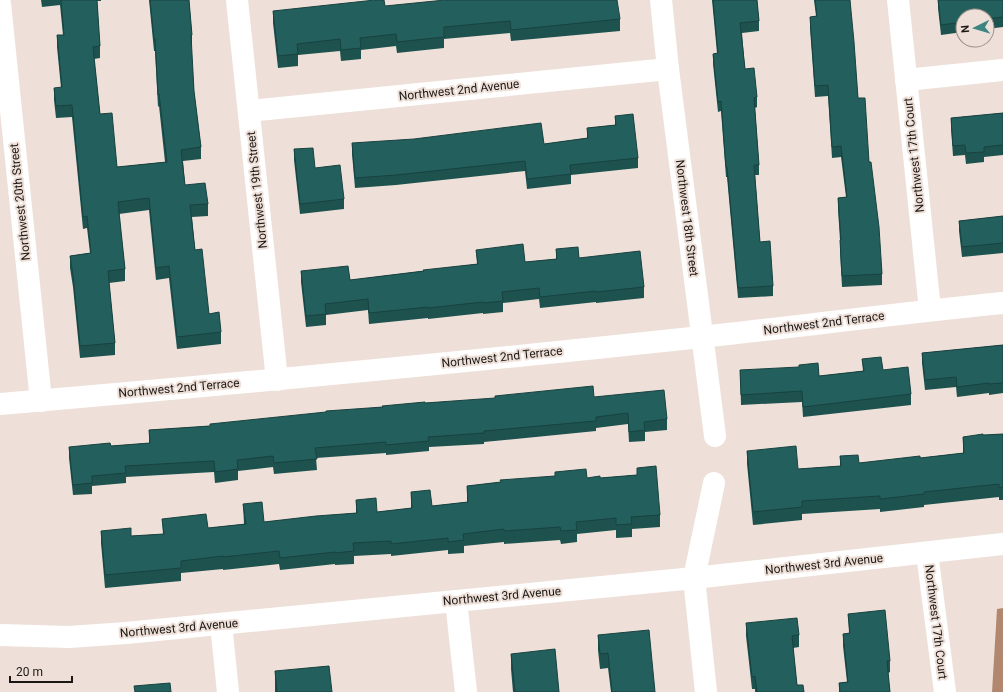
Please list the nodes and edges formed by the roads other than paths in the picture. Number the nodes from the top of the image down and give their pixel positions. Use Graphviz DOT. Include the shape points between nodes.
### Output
graph roads {
  1 [pos="237,0"];
  2 [pos="661,0"];
  3 [pos="898,0"];
  4 [pos="0,4"];
  5 [pos="668,69"];
  6 [pos="1003,70"];
  7 [pos="906,80"];
  8 [pos="249,111"];
  9 [pos="1003,303"];
  10 [pos="930,310"];
  11 [pos="702,337"];
  12 [pos="277,380"];
  13 [pos="41,401"];
  14 [pos="0,404"];
  15 [pos="715,436"];
  16 [pos="714,483"];
  17 [pos="1003,544"];
  18 [pos="927,553"];
  19 [pos="694,578"];
  20 [pos="456,601"];
  21 [pos="221,624"];
  22 [pos="0,636"];
  23 [pos="228,692"];
  24 [pos="466,692"];
  25 [pos="706,692"];
  26 [pos="945,692"];
  1 -- 8 [label="street, Northwest 19th Street"];
  2 -- 5 [label="street, Northwest 18th Street"];
  3 -- 7 [label="street, Northwest 17th Court"];
  4 -- 13 [label="street, Northwest 20th Street"];
  5 -- 8 [label="street, Northwest 2nd Avenue"];
  5 -- 11 [label="street, Northwest 18th Street"];
  6 -- 7 [label="street"];
  7 -- 10 [label="street, Northwest 17th Court"];
  8 -- 12 [label="street, Northwest 19th Street"];
  9 -- 10 [label="street, Northwest 2nd Terrace"];
  10 -- 11 [label="street, Northwest 2nd Terrace"];
  11 -- 12 [label="street, Northwest 2nd Terrace"];
  11 -- 15 [label="street, Northwest 18th Street"];
  12 -- 13 [label="street, Northwest 2nd Terrace"];
  13 -- 14 [label="street, Northwest 2nd Terrace"];
  16 -- 19 [label="street"];
  17 -- 18 [label="street, Northwest 3rd Avenue"];
  18 -- 19 [label="street, Northwest 3rd Avenue"];
  18 -- 26 [label="street, Northwest 17th Court"];
  19 -- 20 [label="street, Northwest 3rd Avenue"];
  19 -- 25 [label="street"];
  20 -- 21 [label="street, Northwest 3rd Avenue"];
  20 -- 24 [label="street"];
  21 -- 22 [label="street, Northwest 3rd Avenue" via="69,637"];
  21 -- 23 [label="street"];
}
